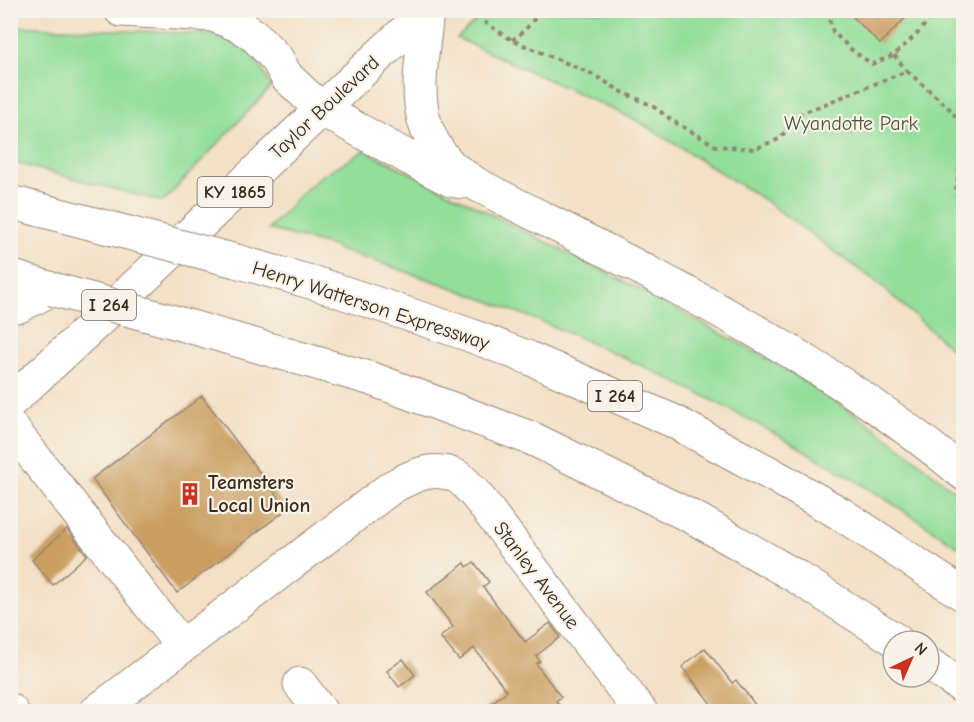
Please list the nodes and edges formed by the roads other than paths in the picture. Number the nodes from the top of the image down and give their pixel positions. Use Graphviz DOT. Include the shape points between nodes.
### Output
graph roads {
  1 [pos="121,10"];
  2 [pos="427,11"];
  3 [pos="321,109"];
  4 [pos="476,184"];
  5 [pos="10,202"];
  6 [pos="10,276"];
  7 [pos="52,289"];
  8 [pos="10,304"];
  9 [pos="10,402"];
  10 [pos="10,426"];
  11 [pos="963,474"];
  12 [pos="963,595"];
  13 [pos="881,631"];
  14 [pos="181,645"];
  15 [pos="941,672"];
  16 [pos="300,684"];
  17 [pos="963,688"];
  18 [pos="96,711"];
  19 [pos="321,711"];
  20 [pos="641,711"];
  1 -- 3 [label="main road" via="213,15 240,26 277,59 287,77"];
  2 -- 3 [label="main road, Taylor Boulevard / KY 1865"];
  2 -- 4 [label="main road" via="421,113 429,137 450,165"];
  3 -- 4 [label="main road" via="451,180"];
  3 -- 9 [label="main road, Taylor Boulevard / KY 1865"];
  4 -- 11 [label="main road" via="791,351 856,392"];
  5 -- 12 [label="main road, Henry Watterson Expressway / I 264, bridge" via="321,285 467,333 674,422 841,514"];
  6 -- 7 [label="main road, I 264"];
  7 -- 8 [label="main road" via="19,306"];
  7 -- 13 [label="main road, I 264, bridge" via="372,379 533,439 696,519"];
  10 -- 14 [label="main road"];
  14 -- 18 [label="main road"];
  14 -- 20 [label="main road, Stanley Avenue" via="392,487 430,471 456,476 477,496"];
  15 -- 17 [label="main road"];
  16 -- 19 [label="main road"];
}
